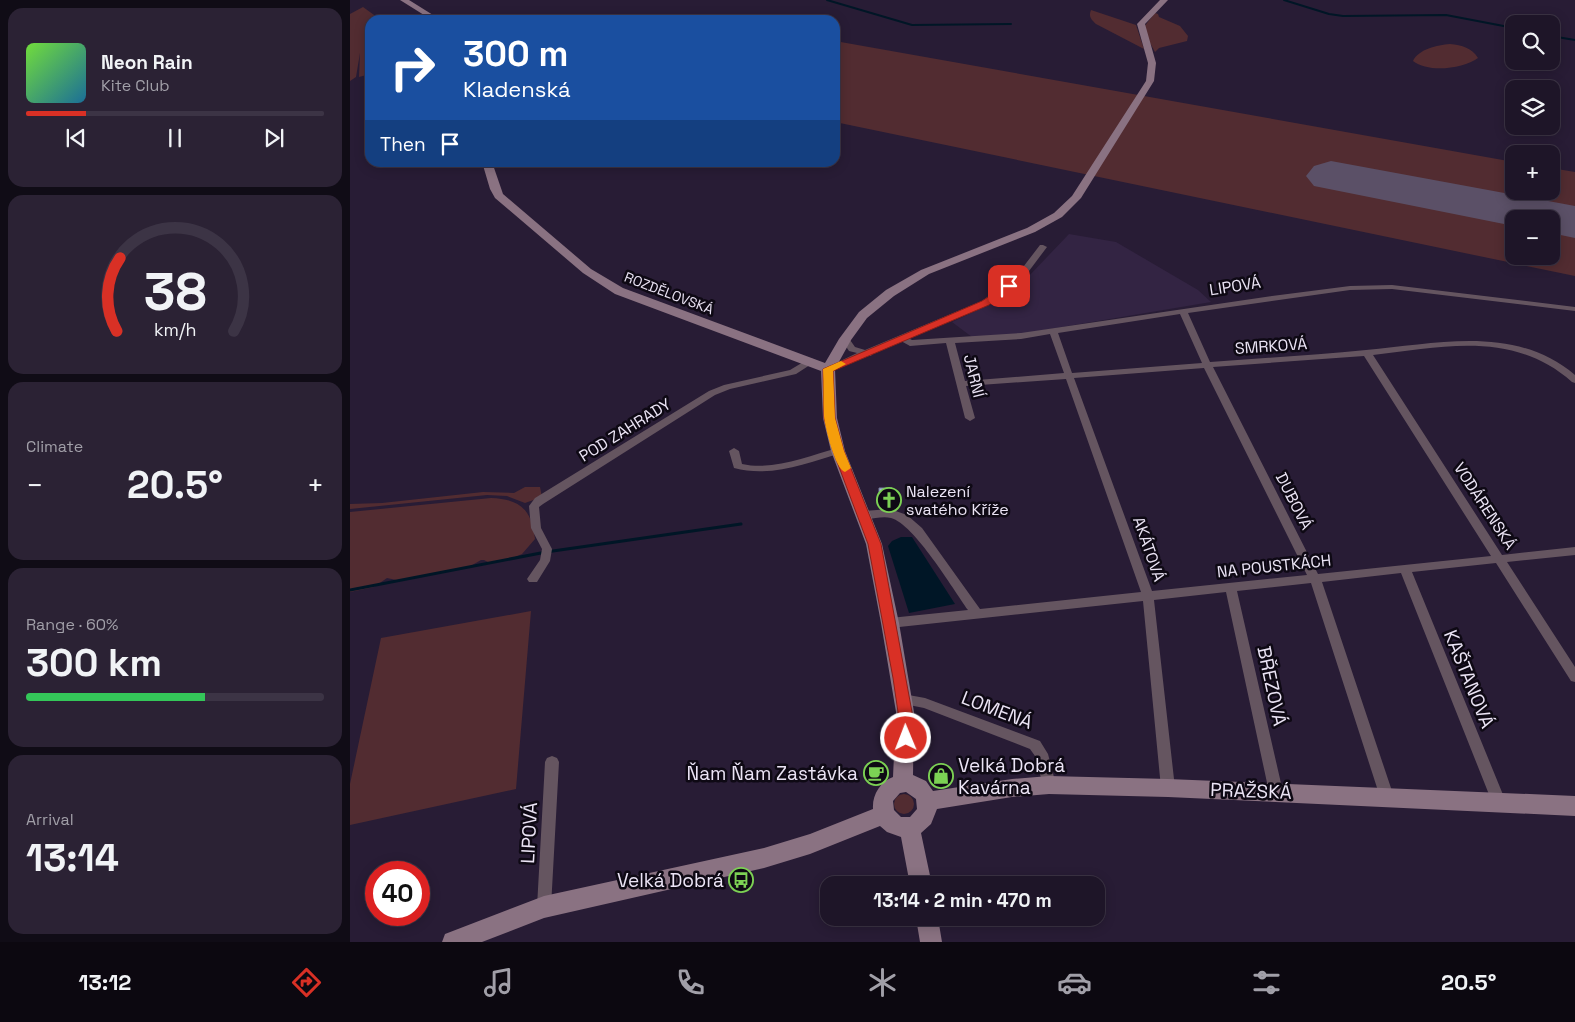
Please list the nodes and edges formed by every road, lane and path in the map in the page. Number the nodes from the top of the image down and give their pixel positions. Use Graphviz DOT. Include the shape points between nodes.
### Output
graph roads {
  1 [pos="404,0"];
  2 [pos="1164,0"];
  3 [pos="429,15"];
  4 [pos="488,167"];
  5 [pos="1043,247"];
  6 [pos="1575,308"];
  7 [pos="1183,311"];
  8 [pos="1053,331"];
  9 [pos="844,339"];
  10 [pos="903,339"];
  11 [pos="950,340"];
  12 [pos="1367,353"];
  13 [pos="868,354"];
  14 [pos="810,361"];
  15 [pos="1207,365"];
  16 [pos="828,369"];
  17 [pos="1071,377"];
  18 [pos="1575,380"];
  19 [pos="960,384"];
  20 [pos="970,418"];
  21 [pos="734,451"];
  22 [pos="838,451"];
  23 [pos="864,515"];
  24 [pos="1575,551"];
  25 [pos="1500,559"];
  26 [pos="1405,569"];
  27 [pos="533,579"];
  28 [pos="1315,579"];
  29 [pos="1232,587"];
  30 [pos="1148,597"];
  31 [pos="977,614"];
  32 [pos="890,623"];
  33 [pos="1575,677"];
  34 [pos="903,699"];
  35 [pos="552,762"];
  36 [pos="903,784"];
  37 [pos="1049,785"];
  38 [pos="1168,788"];
  39 [pos="1276,792"];
  40 [pos="1387,797"];
  41 [pos="928,800"];
  42 [pos="1499,802"];
  43 [pos="1575,806"];
  44 [pos="883,814"];
  45 [pos="909,826"];
  46 [pos="919,876"];
  47 [pos="544,907"];
  48 [pos="928,926"];
  49 [pos="453,942"];
  50 [pos="931,942"];
  1 -- 3 [label="street"];
  2 -- 9 [label="street" via="1141,24 1154,67 1150,81 1076,198 1058,215 1031,230 925,272 890,293 863,316"];
  4 -- 14 [label="street, ROZDĚLOVSKÁ" via="499,196 587,271 619,291"];
  5 -- 10 [label="street" via="1020,277 985,303"];
  6 -- 7 [label="street, LIPOVÁ" via="1371,287"];
  7 -- 8 [label="street, LIPOVÁ"];
  7 -- 15 [label="street, DUBOVÁ"];
  8 -- 11 [label="street, LIPOVÁ"];
  8 -- 17 [label="street, AKÁTOVÁ"];
  9 -- 13 [label="street" via="852,349"];
  9 -- 16 [label="street"];
  10 -- 11 [label="street, LIPOVÁ" via="910,343"];
  10 -- 13 [label="street"];
  11 -- 19 [label="street, JARNÍ"];
  12 -- 15 [label="street, SMRKOVÁ"];
  12 -- 18 [label="street, SMRKOVÁ" via="1481,343 1532,354 1560,367"];
  12 -- 25 [label="street, VODÁRENSKÁ"];
  13 -- 16 [label="street"];
  14 -- 16 [label="street, ROZDĚLOVSKÁ"];
  14 -- 27 [label="street, POD ZAHRADY" via="793,372 712,393 539,501 534,506 534,517 547,548 545,561"];
  15 -- 17 [label="street, SMRKOVÁ"];
  15 -- 28 [label="street, DUBOVÁ"];
  16 -- 22 [label="street" via="830,418"];
  17 -- 19 [label="street, SMRKOVÁ"];
  17 -- 30 [label="street, AKÁTOVÁ"];
  19 -- 20 [label="street, JARNÍ"];
  21 -- 22 [label="street" via="738,466 752,469 793,463"];
  22 -- 23 [label="street"];
  23 -- 31 [label="street" via="890,513 903,518 918,531"];
  23 -- 32 [label="street" via="874,544"];
  24 -- 25 [label="street, NA POUSTKÁCH"];
  25 -- 26 [label="street, NA POUSTKÁCH"];
  25 -- 33 [label="street, VODÁRENSKÁ"];
  26 -- 28 [label="street, NA POUSTKÁCH"];
  26 -- 42 [label="street, KAŠTANOVÁ"];
  28 -- 29 [label="street, NA POUSTKÁCH"];
  28 -- 40 [label="street, DUBOVÁ"];
  29 -- 30 [label="street, NA POUSTKÁCH"];
  29 -- 39 [label="street, BŘEZOVÁ"];
  30 -- 31 [label="street, NA POUSTKÁCH"];
  30 -- 38 [label="street, AKÁTOVÁ"];
  31 -- 32 [label="street, NA POUSTKÁCH"];
  32 -- 34 [label="street"];
  34 -- 36 [label="street" via="906,738"];
  34 -- 37 [label="street, LOMENÁ" via="925,703 1035,745 1041,754"];
  35 -- 47 [label="street, LIPOVÁ"];
  36 -- 41 [label="street" via="921,790"];
  36 -- 44 [label="street" via="890,789 885,795"];
  37 -- 38 [label="street, PRAŽSKÁ"];
  37 -- 41 [label="street, PRAŽSKÁ"];
  38 -- 39 [label="street, PRAŽSKÁ"];
  39 -- 40 [label="street, PRAŽSKÁ"];
  40 -- 42 [label="street, PRAŽSKÁ"];
  41 -- 45 [label="street" via="926,814"];
  42 -- 43 [label="street, PRAŽSKÁ"];
  44 -- 45 [label="street" via="894,825"];
  44 -- 47 [label="street" via="810,844 764,858"];
  45 -- 46 [label="street"];
  47 -- 49 [label="street"];
  48 -- 50 [label="street"];
}
